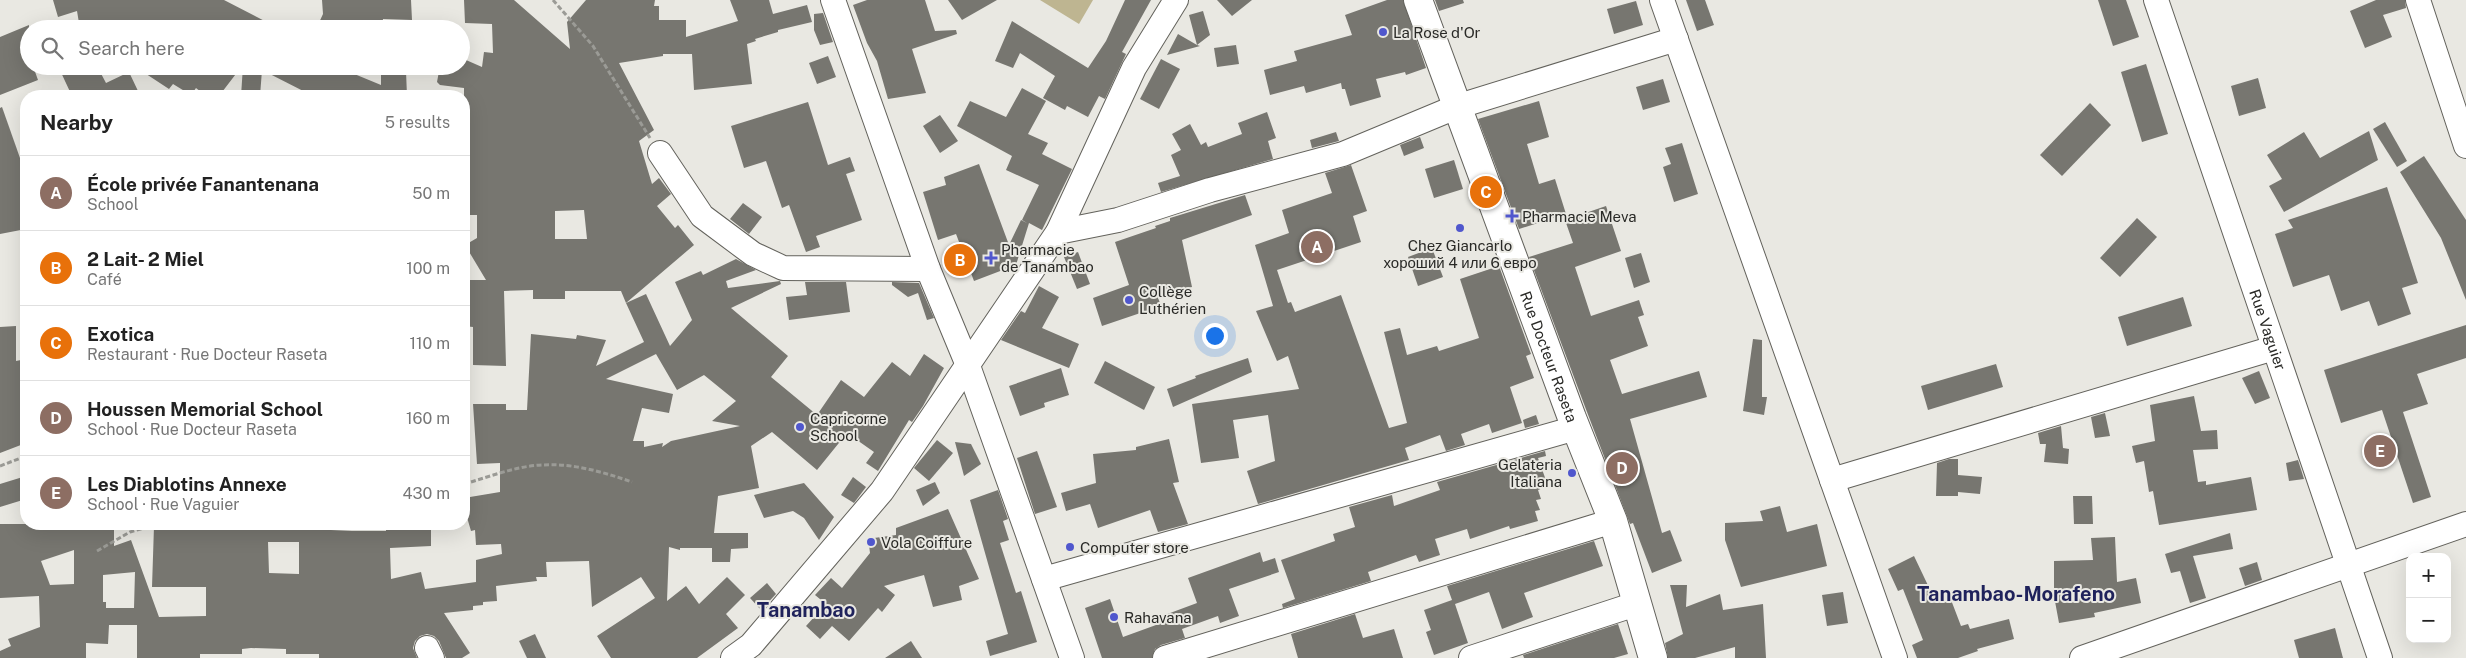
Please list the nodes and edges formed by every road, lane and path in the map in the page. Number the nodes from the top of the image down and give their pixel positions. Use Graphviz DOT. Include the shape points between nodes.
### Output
graph roads {
  1 [pos="553,0"];
  2 [pos="833,0"];
  3 [pos="1176,0"];
  4 [pos="1418,0"];
  5 [pos="1662,0"];
  6 [pos="2156,0"];
  7 [pos="2418,0"];
  8 [pos="1676,39"];
  9 [pos="1456,107"];
  10 [pos="2466,146"];
  11 [pos="660,153"];
  12 [pos="1058,232"];
  13 [pos="928,268"];
  14 [pos="2274,348"];
  15 [pos="967,364"];
  16 [pos="1576,428"];
  17 [pos="20,458"];
  18 [pos="0,466"];
  19 [pos="1832,480"];
  20 [pos="470,482"];
  21 [pos="632,482"];
  22 [pos="1613,521"];
  23 [pos="2466,524"];
  24 [pos="137,530"];
  25 [pos="97,551"];
  26 [pos="2349,564"];
  27 [pos="1044,580"];
  28 [pos="1636,604"];
  29 [pos="747,654"];
  30 [pos="1072,658"];
  31 [pos="1165,658"];
  32 [pos="1471,658"];
  33 [pos="1653,658"];
  34 [pos="1895,658"];
  35 [pos="2082,658"];
  36 [pos="2380,658"];
  1 -- 11 [label="path" via="592,46"];
  2 -- 13 [label="street"];
  3 -- 12 [label="street" via="1134,68"];
  4 -- 9 [label="main road, Rue Docteur Raseta"];
  5 -- 8 [label="street"];
  6 -- 14 [label="street, Rue Vaguier"];
  7 -- 10 [label="street"];
  8 -- 9 [label="street"];
  8 -- 19 [label="street"];
  9 -- 12 [label="street" via="1342,154 1210,190 1118,220"];
  9 -- 16 [label="main road, Rue Docteur Raseta"];
  11 -- 13 [label="street" via="702,216 753,254 783,268"];
  12 -- 15 [label="street"];
  13 -- 15 [label="street"];
  14 -- 19 [label="street"];
  14 -- 26 [label="street, Rue Vaguier"];
  15 -- 27 [label="street"];
  15 -- 29 [label="street" via="882,491"];
  16 -- 22 [label="main road, Rue Docteur Raseta"];
  16 -- 27 [label="street"];
  17 -- 18 [label="path"];
  19 -- 34 [label="street"];
  20 -- 21 [label="path" via="542,465 591,469"];
  22 -- 28 [label="main road, Rue Docteur Raseta"];
  22 -- 31 [label="street"];
  23 -- 26 [label="street"];
  24 -- 25 [label="path"];
  26 -- 35 [label="street"];
  26 -- 36 [label="street, Rue Vaguier"];
  27 -- 30 [label="street"];
  28 -- 32 [label="street"];
  28 -- 33 [label="main road, Rue Docteur Raseta"];
}
